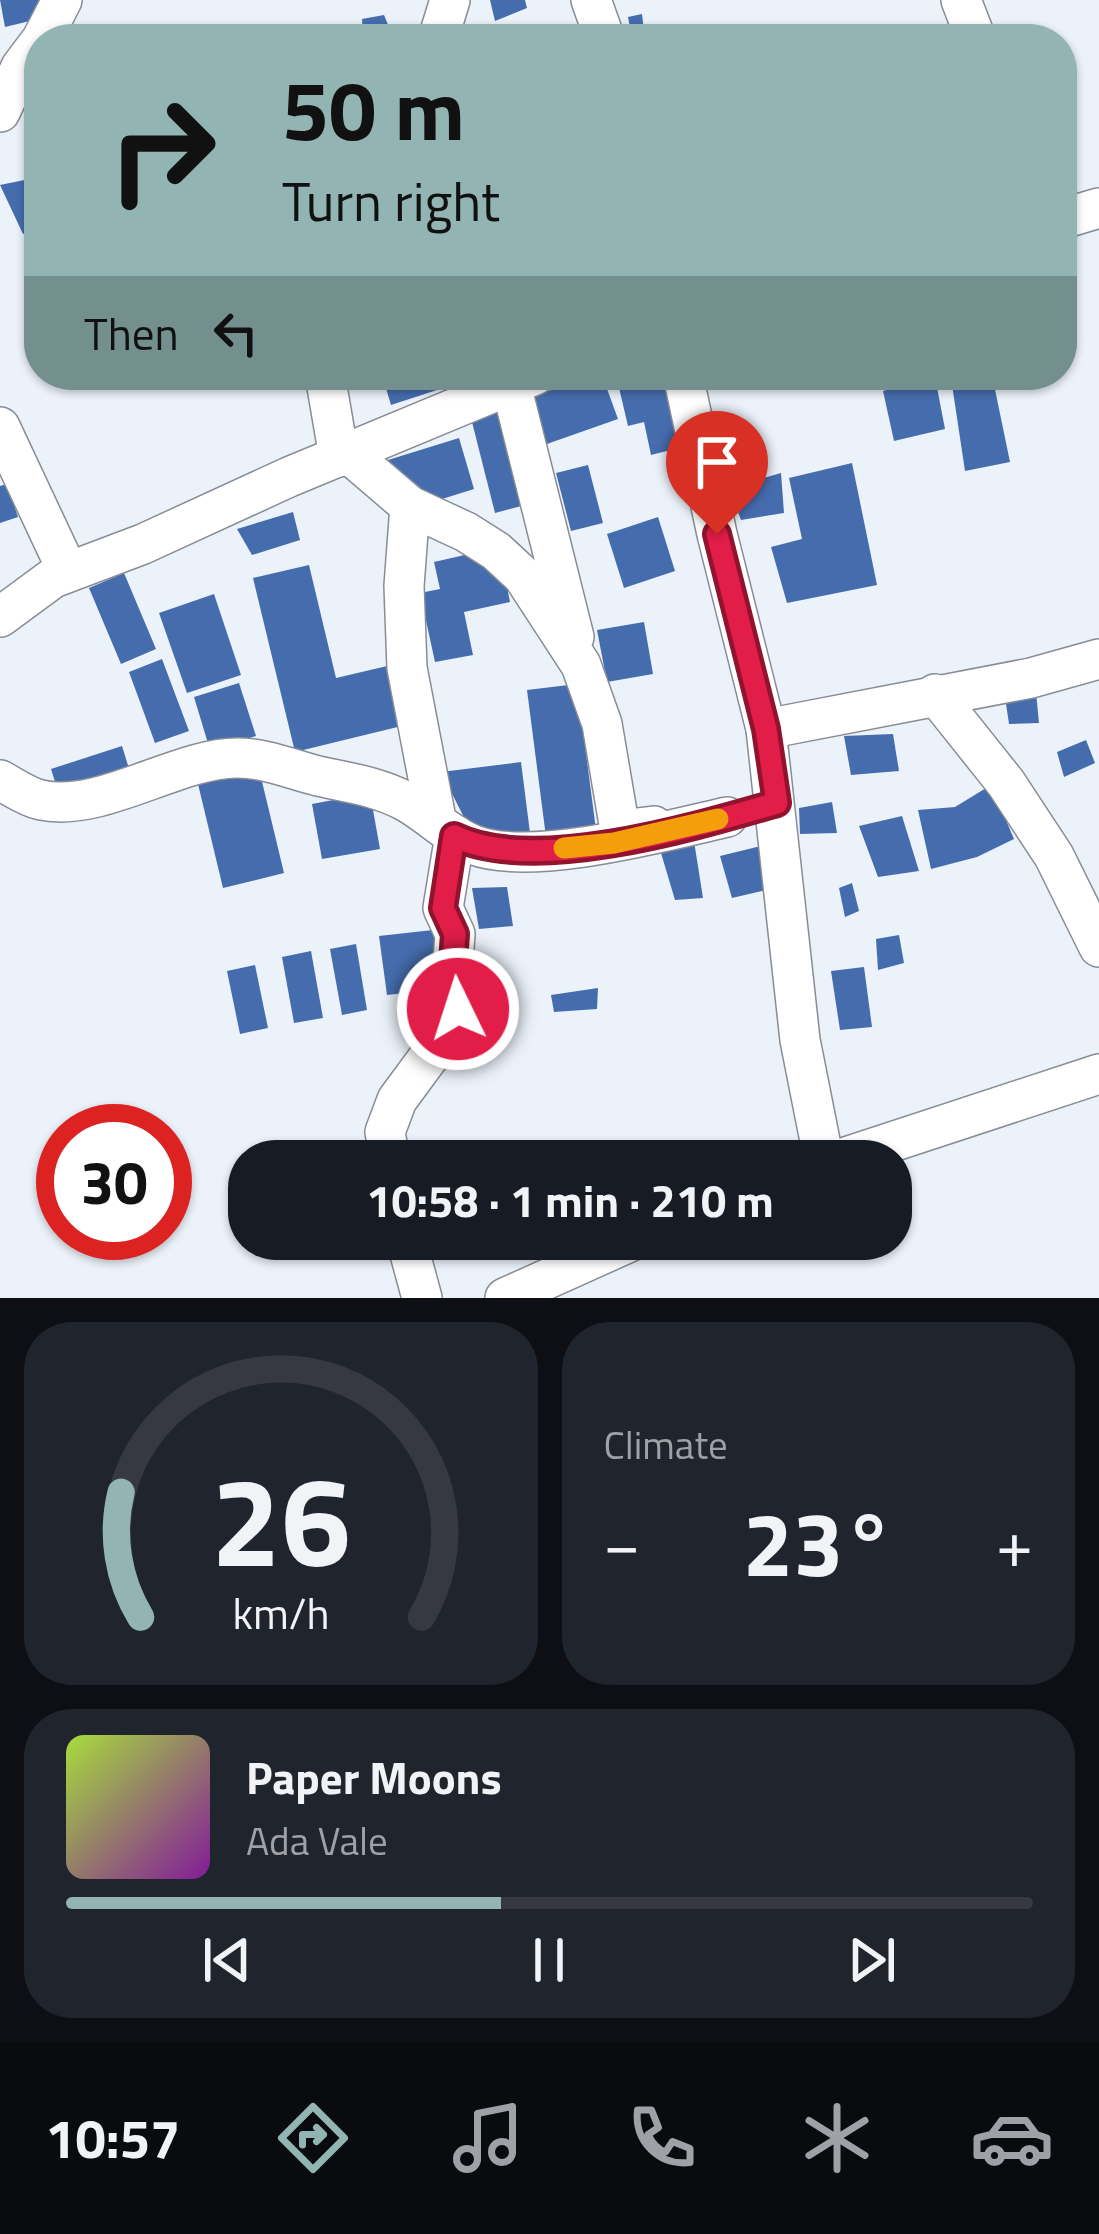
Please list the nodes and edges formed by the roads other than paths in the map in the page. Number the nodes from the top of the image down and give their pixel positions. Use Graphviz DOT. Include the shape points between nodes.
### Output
graph roads {
  1 [pos="24,63"];
  2 [pos="0,112"];
  3 [pos="328,390"];
  4 [pos="499,390"];
  5 [pos="525,390"];
  6 [pos="686,390"];
  7 [pos="0,428"];
  8 [pos="343,455"];
  9 [pos="410,506"];
  10 [pos="68,572"];
  11 [pos="0,617"];
  12 [pos="1099,659"];
  13 [pos="581,665"];
  14 [pos="935,694"];
  15 [pos="766,729"];
  16 [pos="0,780"];
  17 [pos="777,803"];
  18 [pos="728,817"];
  19 [pos="446,827"];
  20 [pos="614,843"];
  21 [pos="1099,947"];
  22 [pos="1099,1074"];
  23 [pos="386,1140"];
  24 [pos="820,1140"];
  25 [pos="898,1140"];
  26 [pos="412,1260"];
  27 [pos="589,1260"];
  28 [pos="422,1298"];
  29 [pos="505,1298"];
  1 -- 2 [label="street"];
  3 -- 8 [label="street"];
  4 -- 8 [label="street"];
  5 -- 13 [label="street"];
  6 -- 15 [label="street"];
  7 -- 10 [label="street"];
  8 -- 9 [label="street"];
  8 -- 10 [label="street"];
  9 -- 13 [label="street" via="466,532 523,576"];
  9 -- 19 [label="street" via="407,668"];
  10 -- 11 [label="street"];
  12 -- 14 [label="street"];
  13 -- 18 [label="street" via="602,724 620,830"];
  13 -- 20 [label="street"];
  14 -- 15 [label="street"];
  14 -- 21 [label="street" via="1054,856"];
  15 -- 17 [label="street"];
  16 -- 19 [label="street" via="40,800 64,801 211,760 270,761 371,785"];
  17 -- 18 [label="street"];
  17 -- 24 [label="street" via="800,1040"];
  18 -- 20 [label="street"];
  19 -- 20 [label="street" via="478,847"];
  19 -- 23 [label="street" via="443,908 455,934 458,1009 398,1100"];
  22 -- 25 [label="street"];
  26 -- 28 [label="street"];
  27 -- 29 [label="street"];
}
